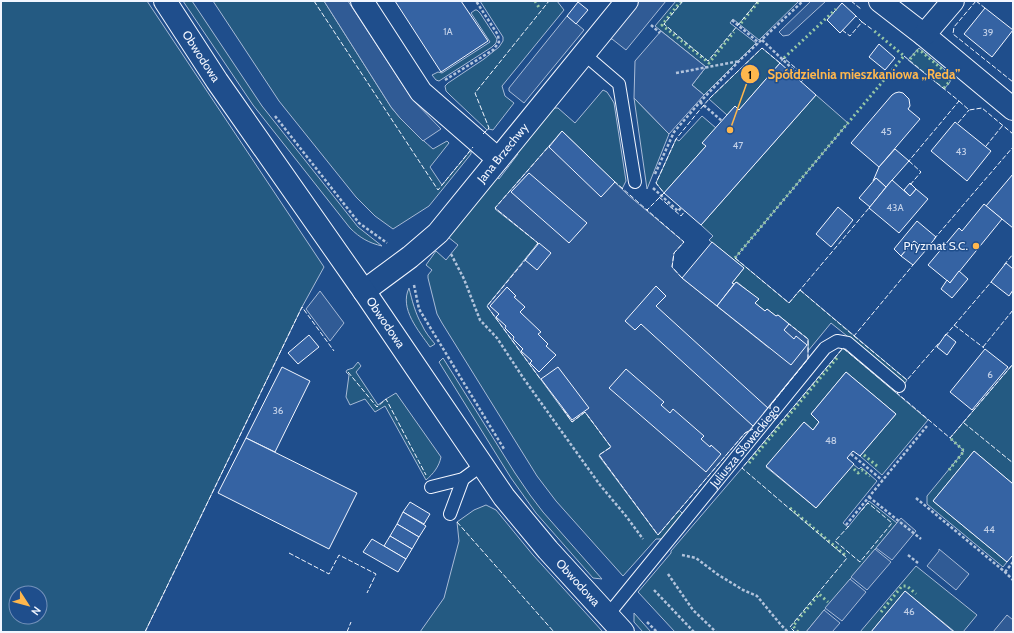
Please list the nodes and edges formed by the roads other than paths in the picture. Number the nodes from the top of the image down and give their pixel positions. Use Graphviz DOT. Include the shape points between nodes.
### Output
graph roads {
  1 [pos="164,1"];
  2 [pos="362,1"];
  3 [pos="626,1"];
  4 [pos="880,1"];
  5 [pos="953,1"];
  6 [pos="924,35"];
  7 [pos="584,54"];
  8 [pos="1013,109"];
  9 [pos="498,159"];
  10 [pos="635,182"];
  11 [pos="364,291"];
  12 [pos="899,386"];
  13 [pos="482,465"];
  14 [pos="463,479"];
  15 [pos="431,487"];
  16 [pos="450,514"];
  17 [pos="607,616"];
  18 [pos="622,632"];
  1 -- 11 [label="street, Obwodowa"];
  2 -- 9 [label="street" via="421,92"];
  3 -- 7 [label="street, Jana Brzechwy"];
  4 -- 6 [label="street"];
  5 -- 6 [label="street"];
  6 -- 8 [label="street"];
  7 -- 9 [label="street, Jana Brzechwy"];
  7 -- 10 [label="lane" via="619,84"];
  9 -- 11 [label="street, Jana Brzechwy" via="438,233 410,258"];
  11 -- 13 [label="street, Obwodowa"];
  12 -- 17 [label="lane, Juliusza Słowackiego" via="848,343 837,341 825,348"];
  13 -- 14 [label="lane"];
  13 -- 17 [label="street, Obwodowa" via="504,497"];
  14 -- 15 [label="lane"];
  14 -- 16 [label="lane"];
  17 -- 18 [label="street, Obwodowa"];
}
